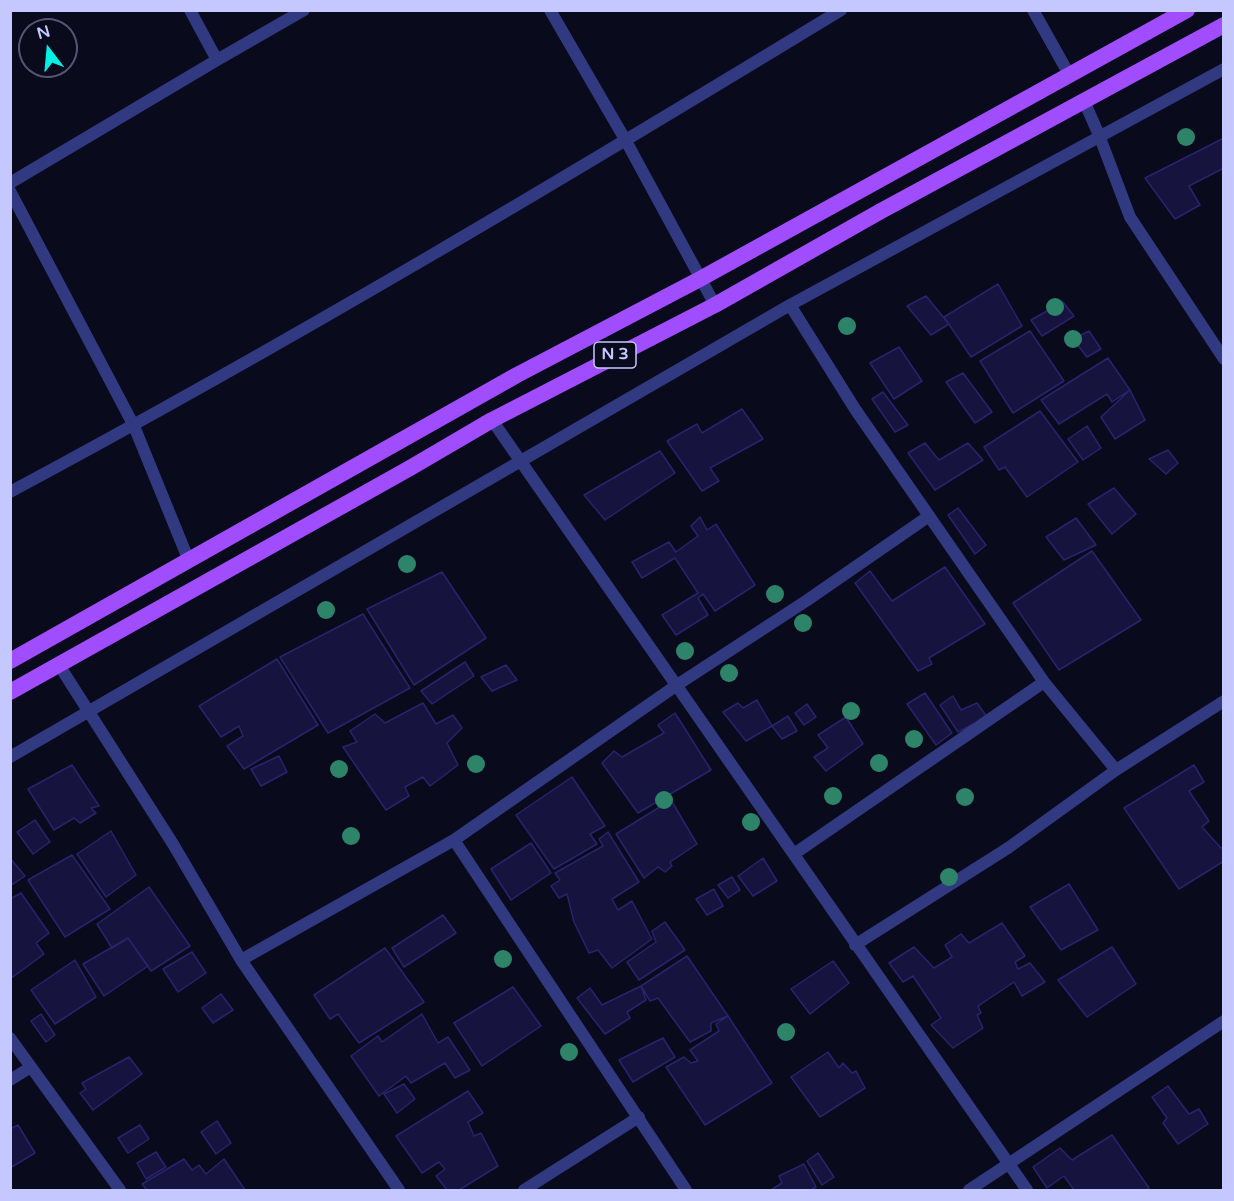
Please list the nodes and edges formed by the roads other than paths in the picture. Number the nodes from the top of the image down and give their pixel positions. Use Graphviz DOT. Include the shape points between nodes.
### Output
graph roads {
  1 [pos="190,10"];
  2 [pos="304,10"];
  3 [pos="550,10"];
  4 [pos="841,10"];
  5 [pos="1034,10"];
  6 [pos="1187,10"];
  7 [pos="1224,25"];
  8 [pos="217,60"];
  9 [pos="1224,69"];
  10 [pos="1070,76"];
  11 [pos="1084,101"];
  12 [pos="1099,135"];
  13 [pos="626,141"];
  14 [pos="10,183"];
  15 [pos="10,191"];
  16 [pos="700,279"];
  17 [pos="715,305"];
  18 [pos="790,305"];
  19 [pos="1224,359"];
  20 [pos="492,420"];
  21 [pos="134,426"];
  22 [pos="519,461"];
  23 [pos="10,492"];
  24 [pos="929,516"];
  25 [pos="189,561"];
  26 [pos="10,661"];
  27 [pos="59,665"];
  28 [pos="1044,682"];
  29 [pos="677,685"];
  30 [pos="10,692"];
  31 [pos="1224,701"];
  32 [pos="88,711"];
  33 [pos="10,757"];
  34 [pos="1116,770"];
  35 [pos="454,840"];
  36 [pos="794,854"];
  37 [pos="855,945"];
  38 [pos="241,960"];
  39 [pos="1224,1021"];
  40 [pos="10,1038"];
  41 [pos="31,1067"];
  42 [pos="10,1080"];
  43 [pos="639,1117"];
  44 [pos="1009,1164"];
  45 [pos="120,1191"];
  46 [pos="399,1191"];
  47 [pos="524,1191"];
  48 [pos="686,1191"];
  49 [pos="969,1191"];
  50 [pos="1027,1191"];
  1 -- 8 [label="street"];
  2 -- 8 [label="street"];
  3 -- 13 [label="street"];
  4 -- 13 [label="street"];
  5 -- 10 [label="street"];
  6 -- 10 [label="main road, N 3"];
  7 -- 11 [label="main road, N 3"];
  8 -- 14 [label="street"];
  9 -- 12 [label="street"];
  10 -- 16 [label="main road, N 3"];
  11 -- 12 [label="street"];
  11 -- 17 [label="main road, N 3"];
  12 -- 18 [label="street"];
  12 -- 19 [label="street" via="1130,217"];
  13 -- 16 [label="street"];
  13 -- 21 [label="street"];
  15 -- 21 [label="street"];
  16 -- 17 [label="street"];
  16 -- 25 [label="main road, N 3" via="517,375"];
  17 -- 20 [label="main road, N 3"];
  18 -- 22 [label="street"];
  18 -- 24 [label="street" via="855,410"];
  20 -- 22 [label="street"];
  20 -- 27 [label="main road, N 3"];
  21 -- 23 [label="street"];
  21 -- 25 [label="street"];
  22 -- 29 [label="street"];
  22 -- 32 [label="street"];
  24 -- 28 [label="street"];
  24 -- 29 [label="street"];
  25 -- 26 [label="main road, N 3"];
  27 -- 30 [label="main road, N 3"];
  27 -- 32 [label="street"];
  28 -- 34 [label="street"];
  28 -- 36 [label="street"];
  29 -- 35 [label="street"];
  29 -- 36 [label="street"];
  31 -- 34 [label="street"];
  32 -- 33 [label="street"];
  32 -- 38 [label="street"];
  34 -- 37 [label="street" via="1008,848"];
  35 -- 38 [label="street"];
  35 -- 43 [label="street"];
  36 -- 37 [label="street"];
  37 -- 44 [label="street"];
  38 -- 46 [label="street"];
  39 -- 44 [label="street"];
  40 -- 41 [label="street"];
  41 -- 42 [label="street"];
  41 -- 45 [label="street"];
  43 -- 47 [label="street"];
  43 -- 48 [label="street"];
  44 -- 49 [label="street"];
  44 -- 50 [label="street"];
}
